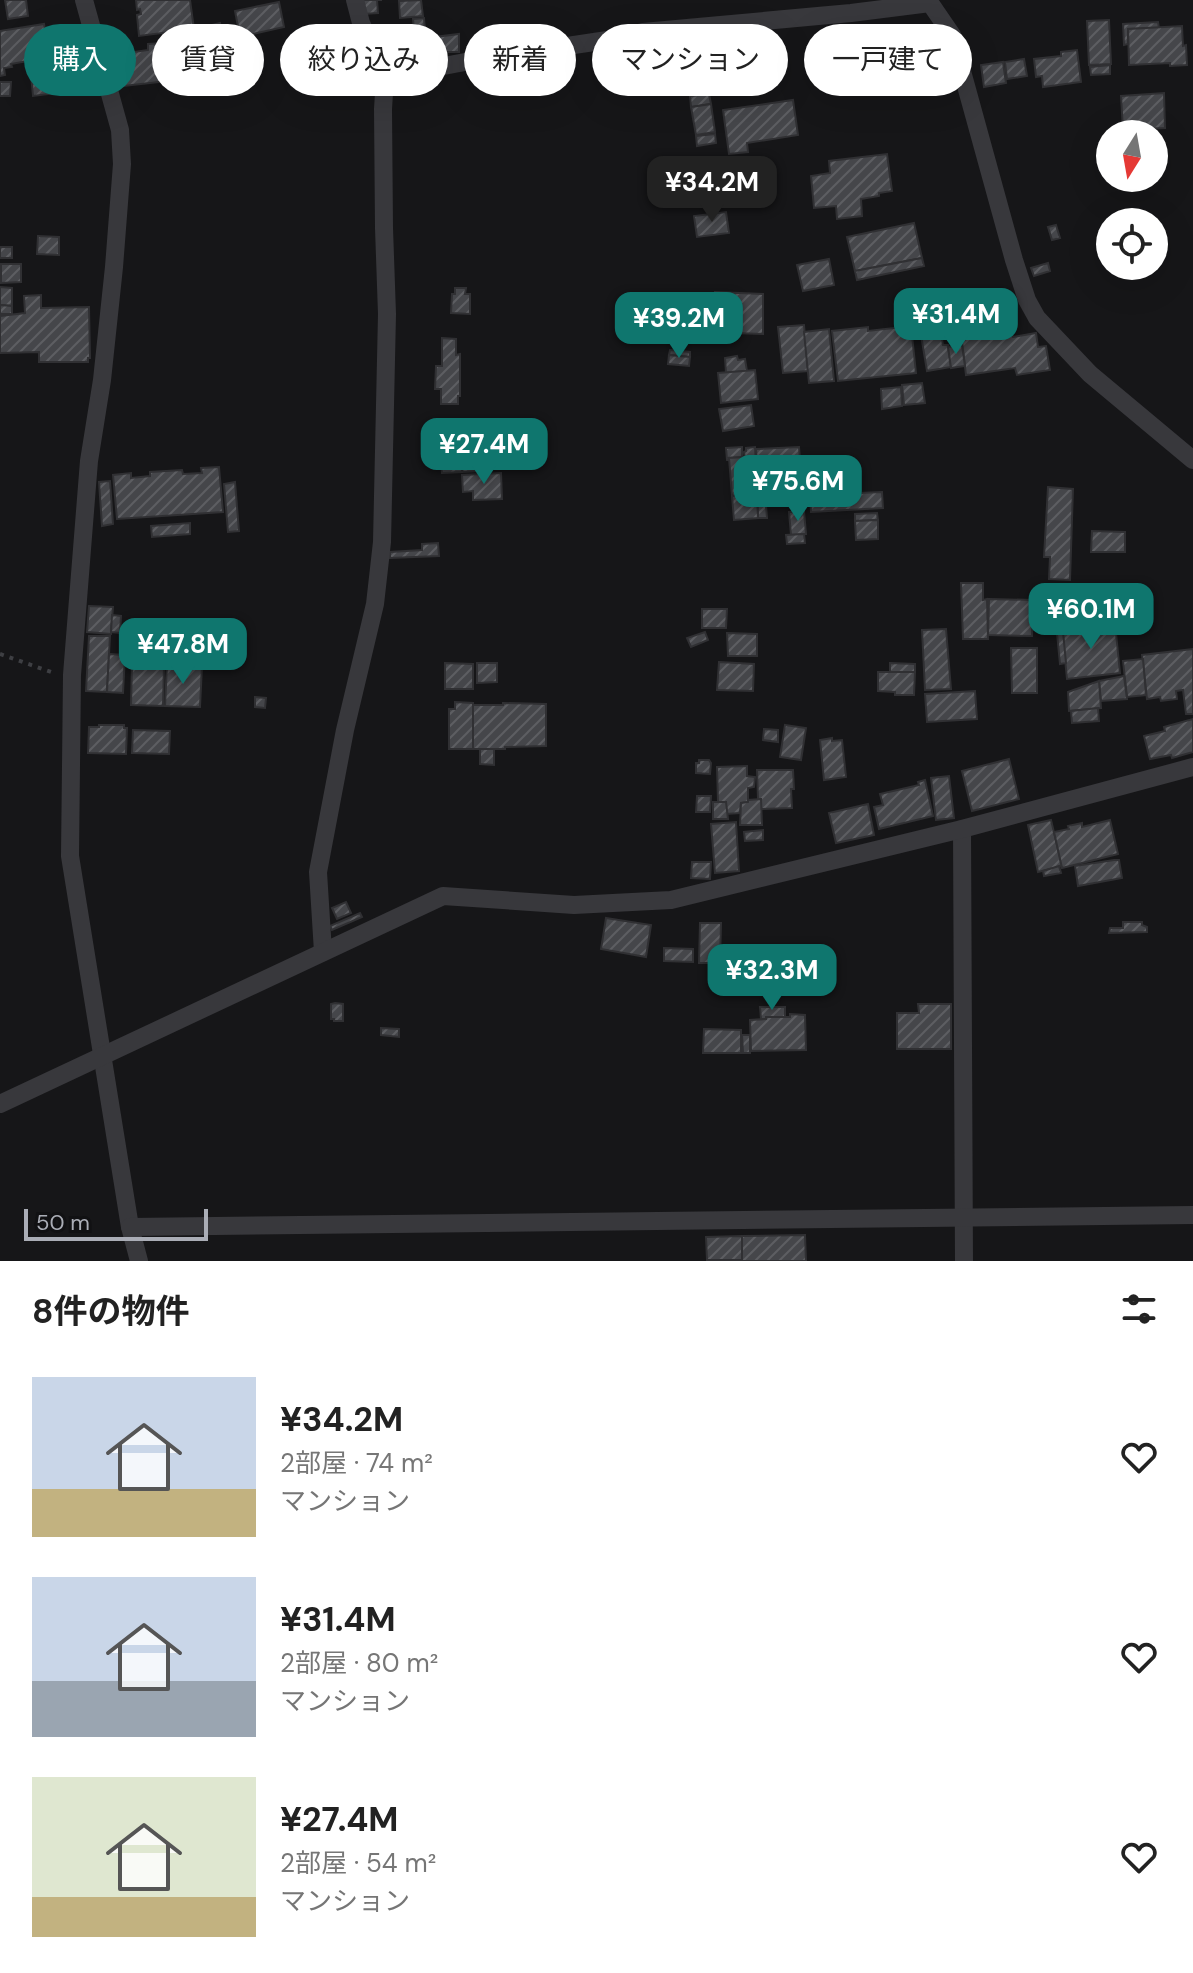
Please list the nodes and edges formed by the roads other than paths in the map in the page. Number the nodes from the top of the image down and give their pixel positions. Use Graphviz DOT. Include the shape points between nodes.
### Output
graph roads {
  1 [pos="84,0"];
  2 [pos="355,0"];
  3 [pos="361,24"];
  4 [pos="448,65"];
  5 [pos="384,96"];
  6 [pos="1193,460"];
  7 [pos="1193,767"];
  8 [pos="962,829"];
  9 [pos="323,952"];
  10 [pos="103,1057"];
  11 [pos="0,1104"];
  12 [pos="1193,1215"];
  13 [pos="963,1218"];
  14 [pos="130,1227"];
  15 [pos="139,1261"];
  16 [pos="964,1261"];
  1 -- 10 [label="street" via="120,130 122,164 72,675 70,856"];
  2 -- 3 [label="street"];
  4 -- 6 [label="street" via="643,32 930,3 952,35 1014,260 1037,318 1090,374"];
  5 -- 9 [label="street" via="387,329 382,542 375,604 318,872"];
  7 -- 8 [label="street"];
  8 -- 9 [label="street" via="671,900 574,905 443,896"];
  8 -- 13 [label="street"];
  9 -- 10 [label="street"];
  10 -- 11 [label="street"];
  10 -- 14 [label="street"];
  12 -- 13 [label="street"];
  13 -- 14 [label="street"];
  13 -- 16 [label="street"];
  14 -- 15 [label="street"];
}
